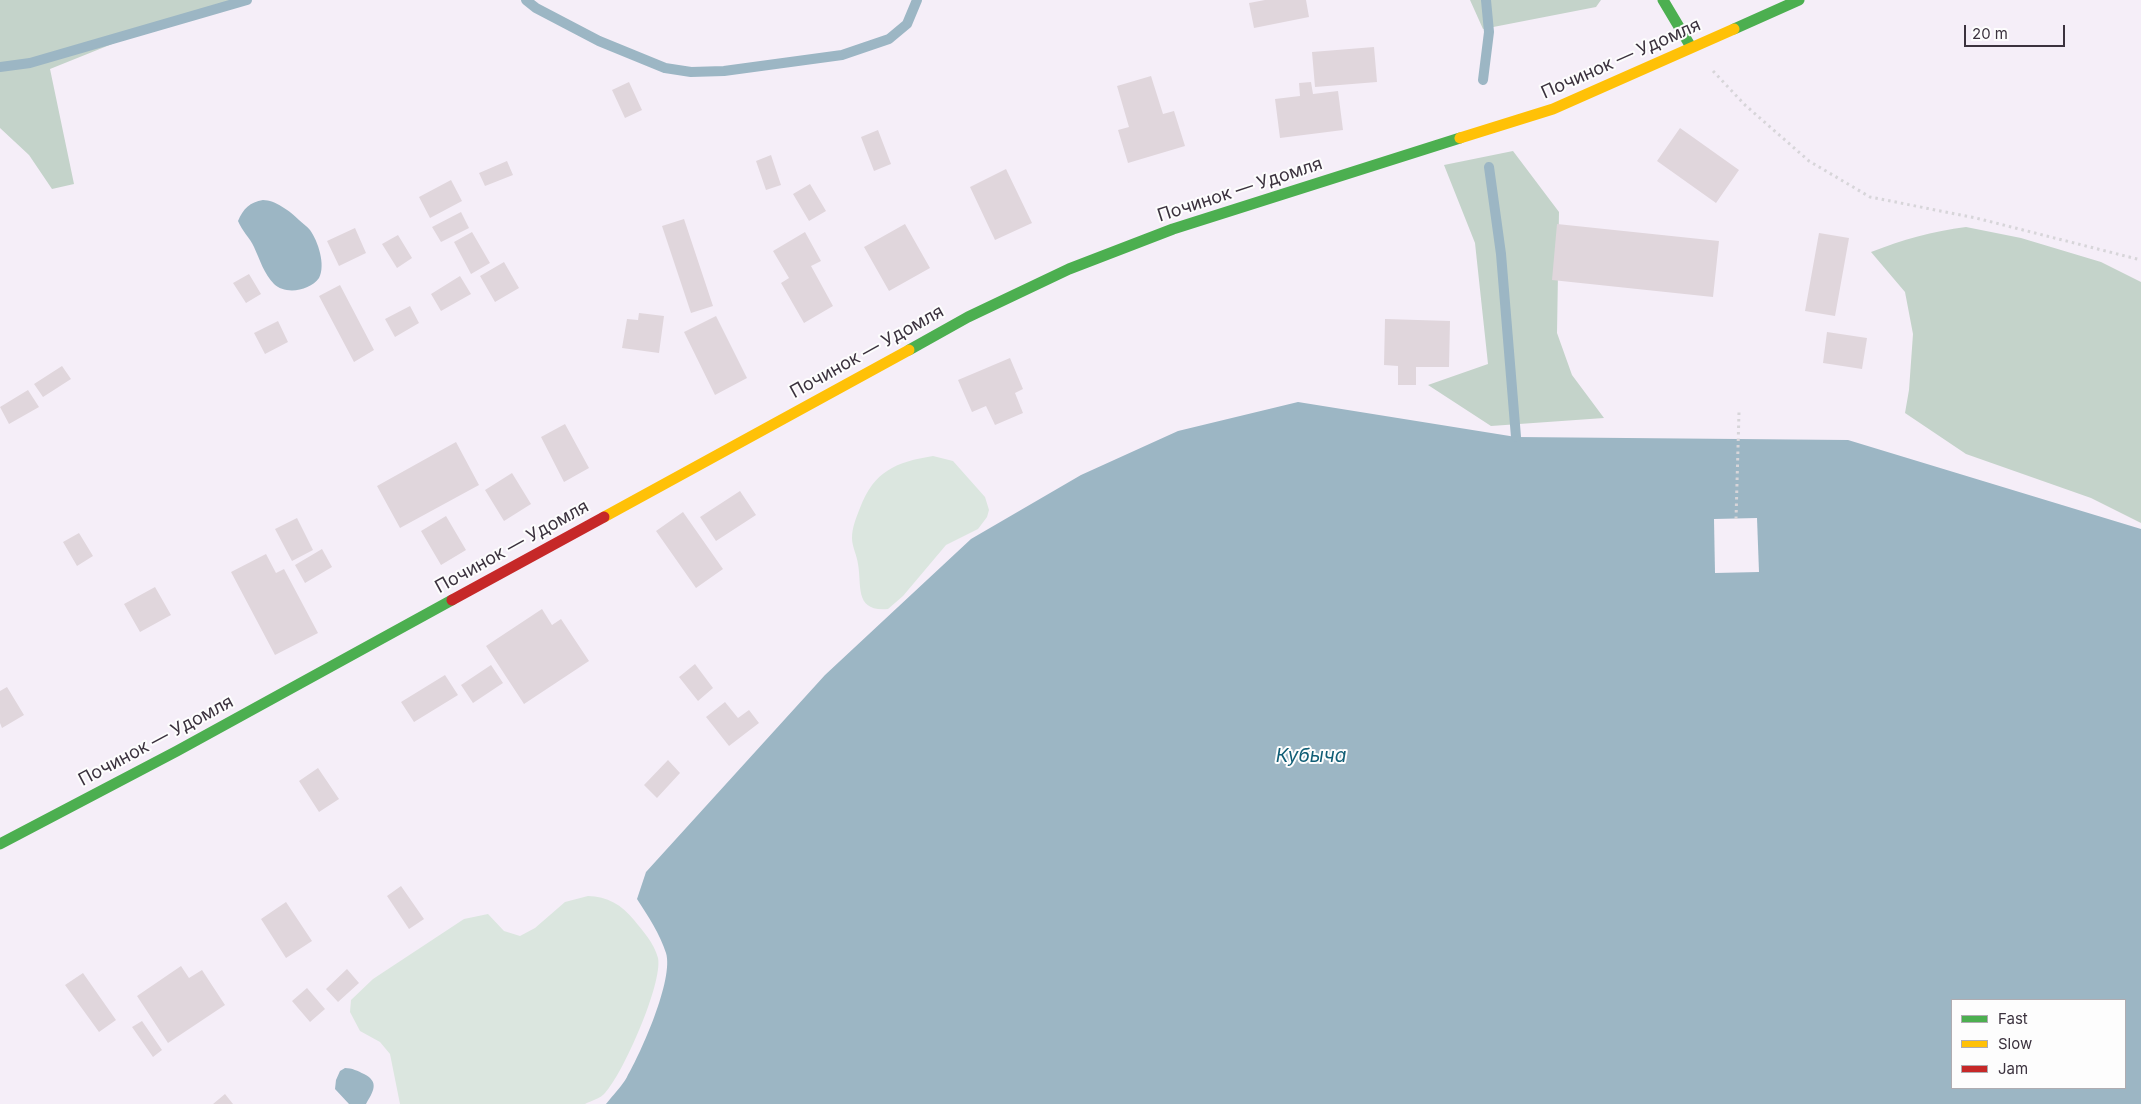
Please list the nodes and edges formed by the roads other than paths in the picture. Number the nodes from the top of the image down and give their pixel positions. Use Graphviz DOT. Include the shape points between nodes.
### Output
graph roads {
  1 [pos="1663,0"];
  2 [pos="1799,0"];
  3 [pos="1691,47"];
  4 [pos="0,844"];
  1 -- 3 [label="main road"];
  2 -- 3 [label="main road, Починок — Удомля"];
  3 -- 4 [label="main road, Починок — Удомля" via="1553,109 1174,229 1069,270 968,316 177,751"];
}
